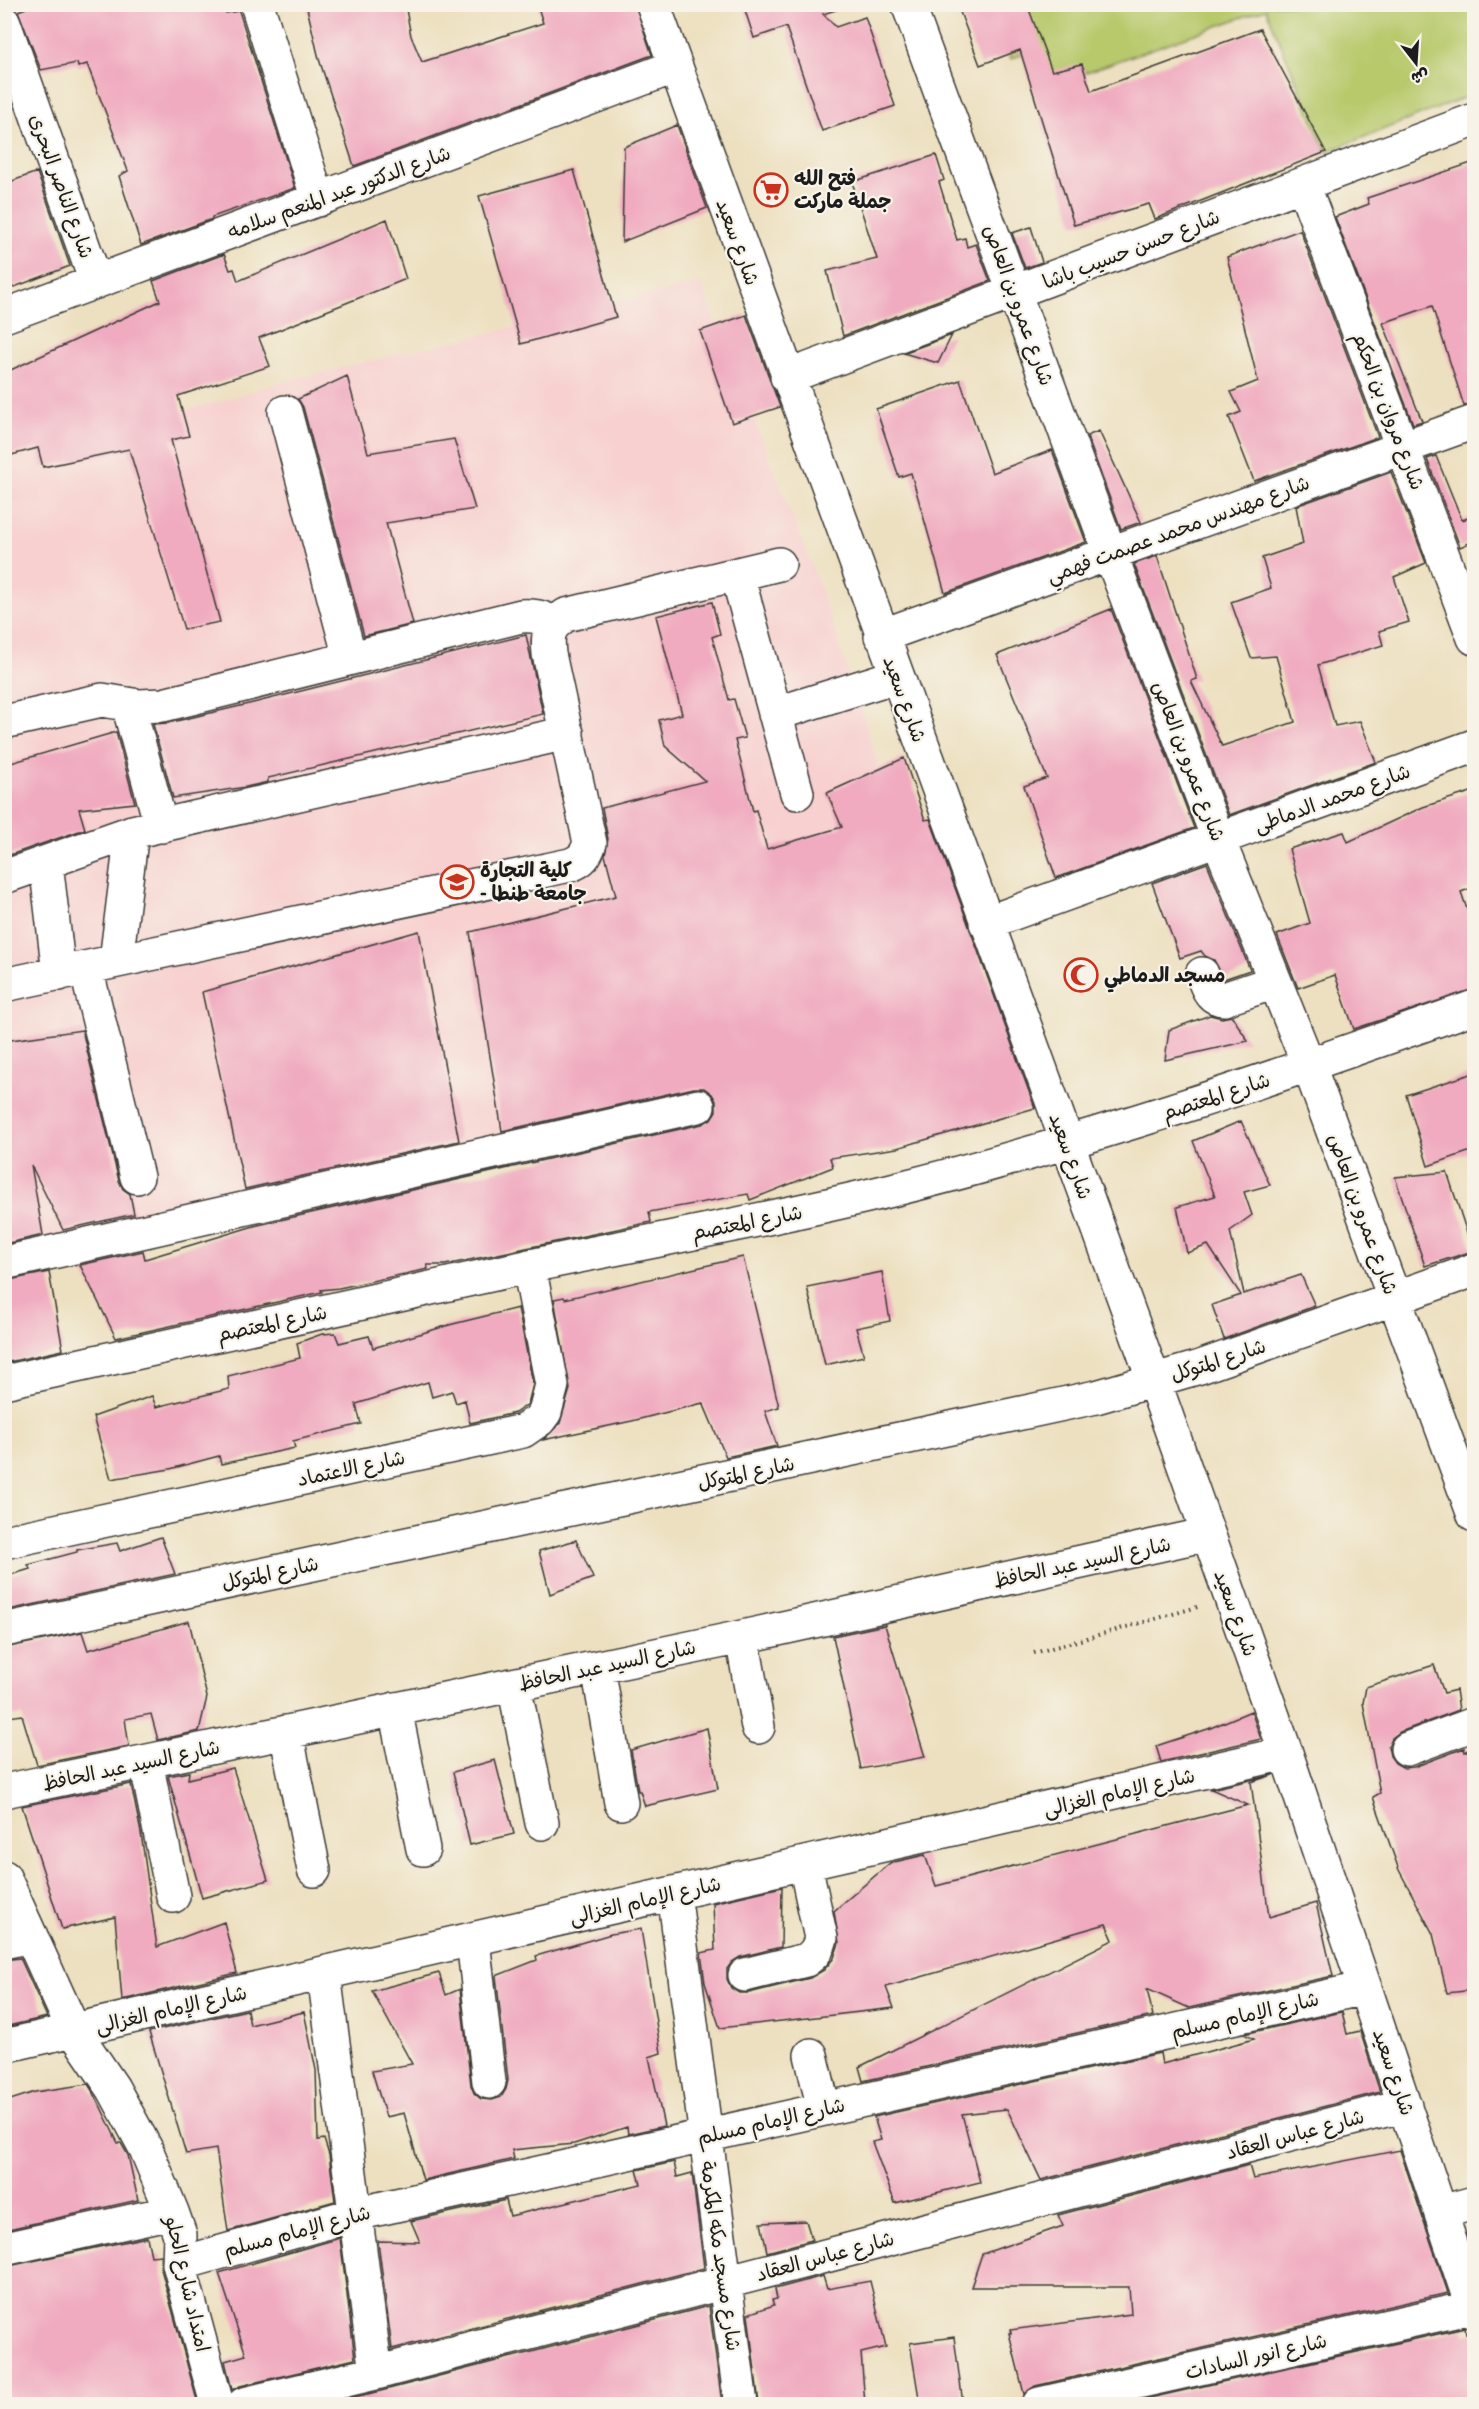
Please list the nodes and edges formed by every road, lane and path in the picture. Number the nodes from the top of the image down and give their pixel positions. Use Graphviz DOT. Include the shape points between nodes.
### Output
graph roads {
  1 [pos="257,4"];
  2 [pos="653,4"];
  3 [pos="908,4"];
  4 [pos="4,23"];
  5 [pos="674,67"];
  6 [pos="1474,120"];
  7 [pos="1303,184"];
  8 [pos="318,200"];
  9 [pos="96,282"];
  10 [pos="1014,292"];
  11 [pos="4,316"];
  12 [pos="787,377"];
  13 [pos="285,412"];
  14 [pos="1474,422"];
  15 [pos="1403,448"];
  16 [pos="1110,553"];
  17 [pos="779,564"];
  18 [pos="737,574"];
  19 [pos="553,623"];
  20 [pos="881,636"];
  21 [pos="1474,638"];
  22 [pos="350,658"];
  23 [pos="896,676"];
  24 [pos="128,704"];
  25 [pos="775,714"];
  26 [pos="4,722"];
  27 [pos="567,733"];
  28 [pos="1474,746"];
  29 [pos="797,793"];
  30 [pos="146,829"];
  31 [pos="1218,839"];
  32 [pos="46,863"];
  33 [pos="4,877"];
  34 [pos="986,923"];
  35 [pos="87,967"];
  36 [pos="1202,974"];
  37 [pos="1275,982"];
  38 [pos="4,986"];
  39 [pos="1474,1007"];
  40 [pos="1309,1066"];
  41 [pos="698,1106"];
  42 [pos="1066,1143"];
  43 [pos="137,1177"];
  44 [pos="4,1263"];
  45 [pos="529,1266"];
  46 [pos="1474,1270"];
  47 [pos="1395,1299"];
  48 [pos="1154,1381"];
  49 [pos="4,1382"];
  50 [pos="1473,1508"];
  51 [pos="1208,1534"];
  52 [pos="4,1542"];
  53 [pos="1230,1598"];
  54 [pos="4,1630"];
  55 [pos="742,1636"];
  56 [pos="1034,1653"];
  57 [pos="598,1667"];
  58 [pos="514,1685"];
  59 [pos="395,1709"];
  60 [pos="1474,1724"];
  61 [pos="758,1727"];
  62 [pos="286,1732"];
  63 [pos="1407,1749"];
  64 [pos="1286,1753"];
  65 [pos="146,1762"];
  66 [pos="4,1791"];
  67 [pos="621,1803"];
  68 [pos="542,1823"];
  69 [pos="423,1849"];
  70 [pos="805,1864"];
  71 [pos="314,1870"];
  72 [pos="4,1877"];
  73 [pos="674,1893"];
  74 [pos="173,1896"];
  75 [pos="18,1939"];
  76 [pos="473,1940"];
  77 [pos="324,1974"];
  78 [pos="745,1975"];
  79 [pos="1365,1988"];
  80 [pos="74,2031"];
  81 [pos="4,2046"];
  82 [pos="811,2055"];
  83 [pos="489,2082"];
  84 [pos="1405,2105"];
  85 [pos="824,2109"];
  86 [pos="706,2136"];
  87 [pos="1474,2203"];
  88 [pos="172,2212"];
  89 [pos="1441,2212"];
  90 [pos="356,2214"];
  91 [pos="4,2249"];
  92 [pos="179,2264"];
  93 [pos="724,2282"];
  94 [pos="1474,2309"];
  95 [pos="376,2373"];
  96 [pos="217,2404"];
  97 [pos="244,2404"];
  98 [pos="741,2404"];
  99 [pos="1039,2404"];
  1 -- 8 [label="street"];
  2 -- 5 [label="street, شارع سعيد"];
  3 -- 10 [label="street, شارع عمرو بن العاص"];
  4 -- 9 [label="street, شارع الناصر البحرى"];
  5 -- 8 [label="street, شارع الدكتور عبد المنعم سلامه"];
  5 -- 12 [label="street, شارع سعيد"];
  6 -- 7 [label="street, شارع حسن حسيب باشا"];
  7 -- 10 [label="street, شارع حسن حسيب باشا"];
  7 -- 15 [label="street, شارع مروان بن الحكم"];
  8 -- 9 [label="street, شارع الدكتور عبد المنعم سلامه"];
  9 -- 11 [label="street, شارع الدكتور عبد المنعم سلامه"];
  10 -- 12 [label="street, شارع حسن حسيب باشا"];
  10 -- 16 [label="street, شارع عمرو بن العاص"];
  12 -- 20 [label="street, شارع سعيد"];
  13 -- 22 [label="street"];
  14 -- 15 [label="street, شارع مهندس محمد عصمت فهمي"];
  15 -- 16 [label="street, شارع مهندس محمد عصمت فهمي"];
  15 -- 21 [label="street, شارع مروان بن الحكم"];
  16 -- 20 [label="street, شارع مهندس محمد عصمت فهمي"];
  16 -- 31 [label="street, شارع عمرو بن العاص"];
  17 -- 18 [label="street"];
  18 -- 19 [label="street" via="566,615"];
  18 -- 25 [label="street"];
  19 -- 22 [label="street" via="532,615 521,616"];
  19 -- 27 [label="street" via="548,637 549,654"];
  20 -- 23 [label="street, شارع سعيد"];
  22 -- 24 [label="street" via="163,705"];
  23 -- 25 [label="street"];
  23 -- 34 [label="street, شارع سعيد"];
  24 -- 26 [label="street" via="102,700"];
  24 -- 30 [label="street"];
  25 -- 29 [label="street"];
  27 -- 30 [label="street"];
  27 -- 35 [label="street" via="590,843 580,861"];
  28 -- 31 [label="street, شارع محمد الدماطى"];
  30 -- 32 [label="street"];
  30 -- 35 [label="street"];
  31 -- 34 [label="street, شارع محمد الدماطى"];
  31 -- 37 [label="street, شارع عمرو بن العاص"];
  32 -- 33 [label="street"];
  32 -- 35 [label="street"];
  34 -- 42 [label="street, شارع سعيد"];
  35 -- 38 [label="street"];
  35 -- 43 [label="street"];
  36 -- 37 [label="street" via="1210,995 1216,999"];
  37 -- 40 [label="street, شارع عمرو بن العاص"];
  39 -- 40 [label="street, شارع المعتصم"];
  40 -- 42 [label="street, شارع المعتصم"];
  40 -- 47 [label="street, شارع عمرو بن العاص"];
  41 -- 44 [label="street"];
  42 -- 45 [label="street, شارع المعتصم" via="806,1210"];
  42 -- 48 [label="street, شارع سعيد"];
  45 -- 49 [label="street, شارع المعتصم"];
  45 -- 52 [label="street, شارع الاعتماد" via="552,1385 545,1412 523,1431"];
  46 -- 47 [label="street, شارع المتوكل"];
  47 -- 48 [label="street, شارع المتوكل"];
  47 -- 50 [label="street, شارع عمرو بن العاص"];
  48 -- 51 [label="street, شارع سعيد"];
  48 -- 54 [label="street, شارع المتوكل" via="1036,1412"];
  51 -- 53 [label="street, شارع سعيد"];
  51 -- 55 [label="street, شارع السيد عبد الحافظ"];
  53 -- 56 [label="path"];
  53 -- 64 [label="street, شارع سعيد"];
  55 -- 57 [label="street, شارع السيد عبد الحافظ"];
  55 -- 61 [label="street"];
  57 -- 58 [label="street, شارع السيد عبد الحافظ"];
  57 -- 67 [label="street"];
  58 -- 59 [label="street, شارع السيد عبد الحافظ"];
  58 -- 68 [label="street"];
  59 -- 62 [label="street, شارع السيد عبد الحافظ"];
  59 -- 69 [label="street"];
  60 -- 63 [label="street"];
  62 -- 65 [label="street, شارع السيد عبد الحافظ"];
  62 -- 71 [label="street"];
  64 -- 70 [label="street, شارع الإمام الغزالى"];
  64 -- 79 [label="street, شارع سعيد"];
  65 -- 66 [label="street, شارع السيد عبد الحافظ"];
  65 -- 74 [label="street"];
  70 -- 73 [label="street, شارع الإمام الغزالى"];
  70 -- 78 [label="street" via="821,1938 819,1947 806,1960"];
  72 -- 75 [label="street, امتداد شارع الحلو"];
  73 -- 76 [label="street, شارع الإمام الغزالى"];
  73 -- 86 [label="street, شارع مسجد مكه المكرمة"];
  75 -- 80 [label="street, امتداد شارع الحلو"];
  76 -- 77 [label="street, شارع الإمام الغزالى"];
  76 -- 83 [label="street"];
  77 -- 80 [label="street, شارع الإمام الغزالى"];
  77 -- 90 [label="street"];
  79 -- 84 [label="street, شارع سعيد"];
  79 -- 85 [label="street, شارع الإمام مسلم"];
  80 -- 81 [label="street, شارع الإمام الغزالى"];
  80 -- 88 [label="street, امتداد شارع الحلو" via="113,2088 146,2149"];
  82 -- 85 [label="street"];
  84 -- 89 [label="street, شارع سعيد"];
  84 -- 93 [label="street, شارع عباس العقاد"];
  85 -- 86 [label="street, شارع الإمام مسلم"];
  86 -- 90 [label="street, شارع الإمام مسلم"];
  86 -- 93 [label="street, شارع مسجد مكه المكرمة"];
  87 -- 89 [label="street"];
  88 -- 91 [label="street"];
  88 -- 92 [label="street, امتداد شارع الحلو" via="180,2235"];
  89 -- 94 [label="street, شارع سعيد"];
  90 -- 92 [label="street, شارع الإمام مسلم"];
  90 -- 95 [label="street"];
  92 -- 96 [label="street, امتداد شارع الحلو"];
  93 -- 95 [label="street, شارع عباس العقاد"];
  93 -- 98 [label="street, شارع مسجد مكه المكرمة"];
  94 -- 99 [label="street, شارع انور السادات"];
  95 -- 97 [label="street, شارع عباس العقاد"];
}
